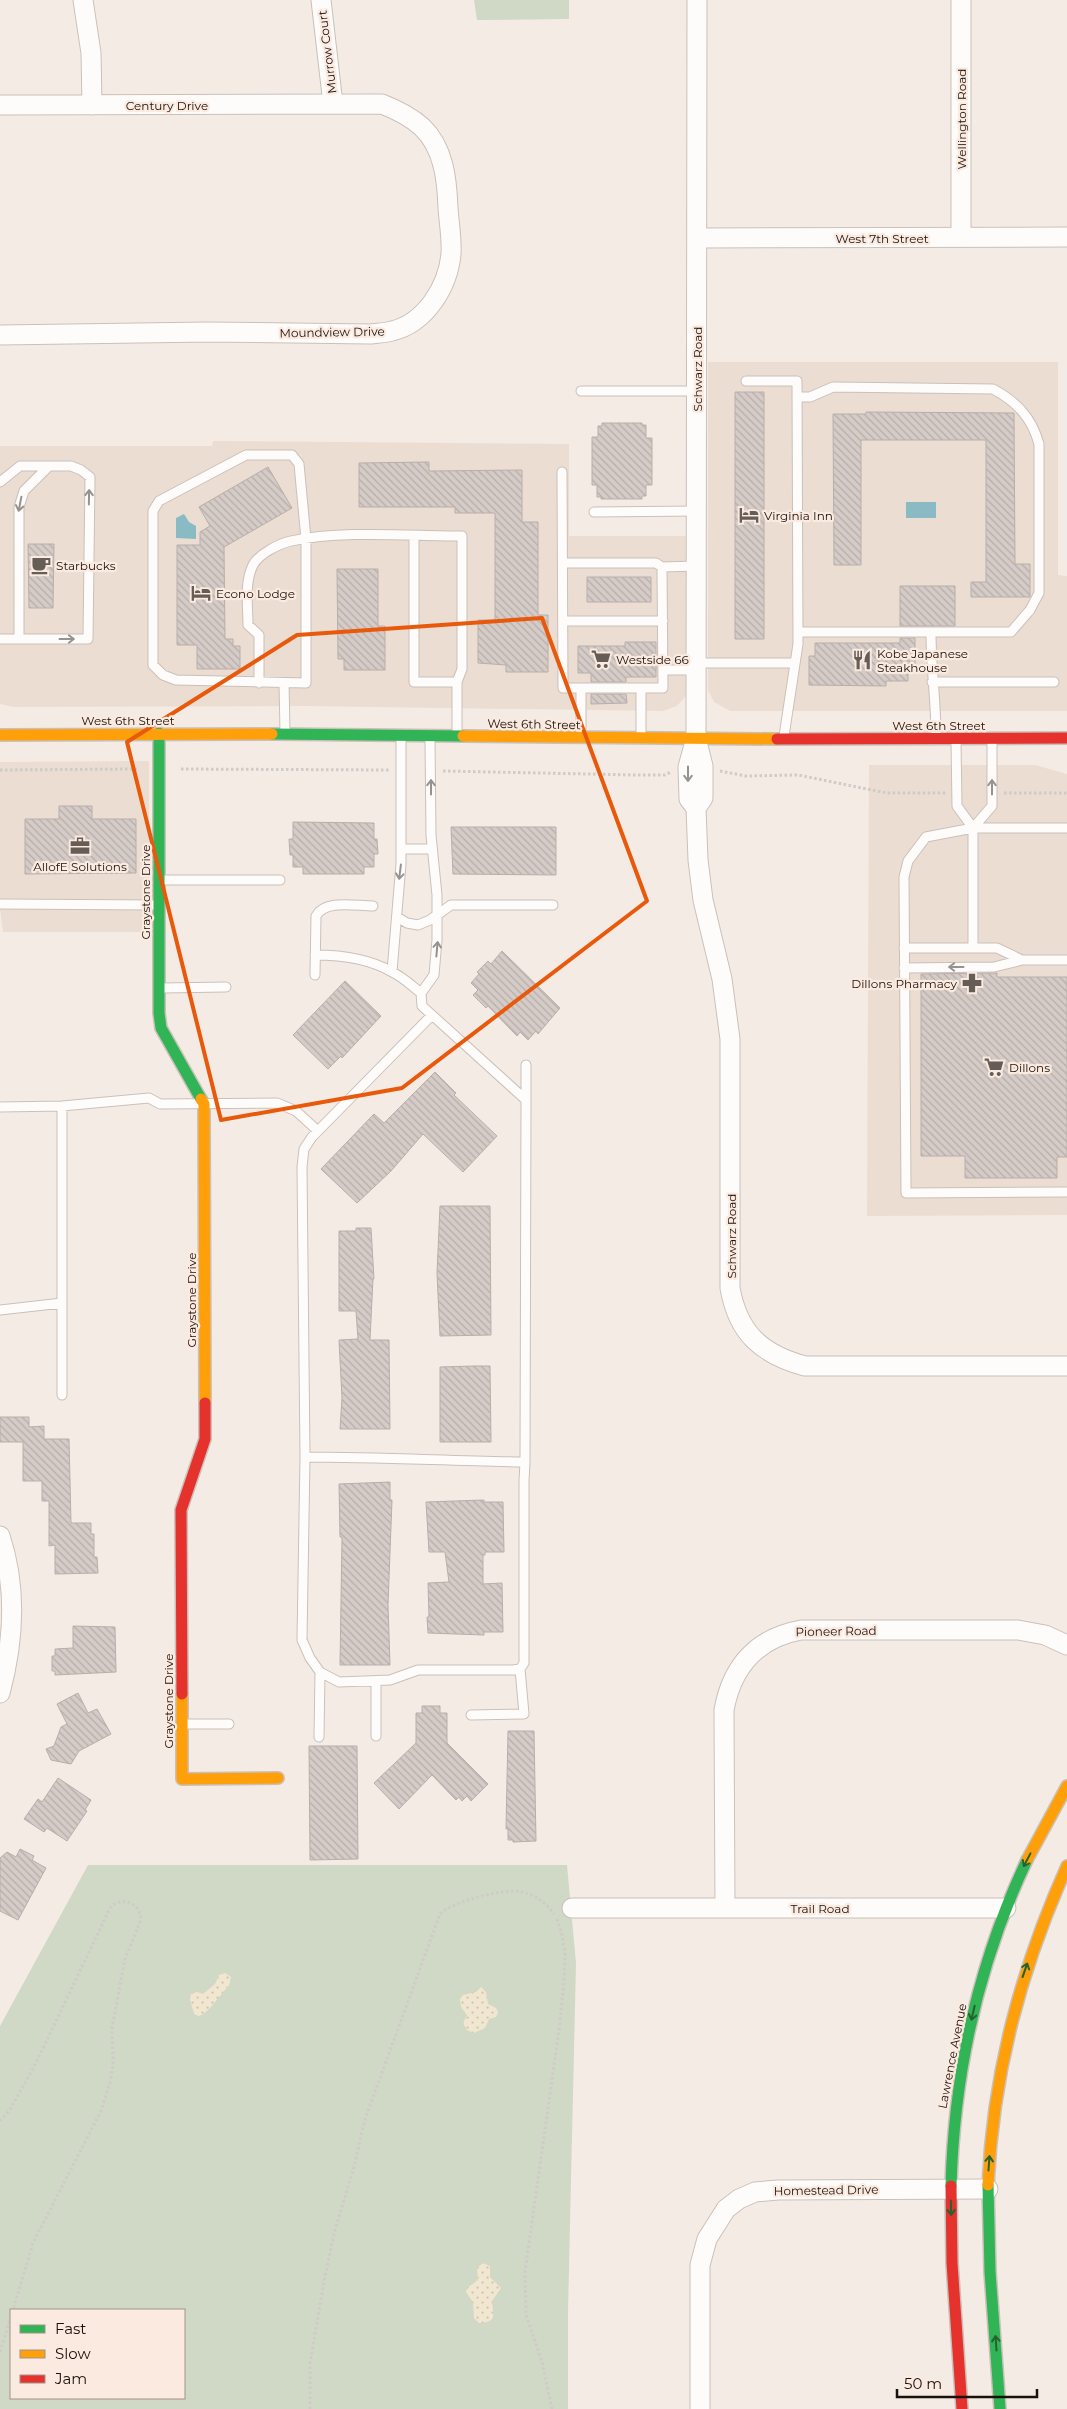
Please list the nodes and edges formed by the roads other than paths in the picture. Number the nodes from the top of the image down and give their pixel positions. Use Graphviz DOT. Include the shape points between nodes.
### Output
graph roads {
  1 [pos="84,0"];
  2 [pos="321,0"];
  3 [pos="698,0"];
  4 [pos="961,0"];
  5 [pos="333,104"];
  6 [pos="0,105"];
  7 [pos="92,105"];
  8 [pos="961,237"];
  9 [pos="1067,237"];
  10 [pos="698,238"];
  11 [pos="0,334"];
  12 [pos="746,381"];
  13 [pos="581,391"];
  14 [pos="696,391"];
  15 [pos="797,397"];
  16 [pos="49,466"];
  17 [pos="562,472"];
  18 [pos="0,482"];
  19 [pos="696,511"];
  20 [pos="594,512"];
  21 [pos="414,536"];
  22 [pos="306,539"];
  23 [pos="562,563"];
  24 [pos="696,566"];
  25 [pos="662,567"];
  26 [pos="562,621"];
  27 [pos="663,621"];
  28 [pos="799,632"];
  29 [pos="931,632"];
  30 [pos="0,639"];
  31 [pos="19,639"];
  32 [pos="795,663"];
  33 [pos="696,666"];
  34 [pos="663,670"];
  35 [pos="259,682"];
  36 [pos="284,682"];
  37 [pos="457,682"];
  38 [pos="932,682"];
  39 [pos="1054,682"];
  40 [pos="581,688"];
  41 [pos="641,688"];
  42 [pos="159,734"];
  43 [pos="285,734"];
  44 [pos="0,735"];
  45 [pos="401,735"];
  46 [pos="430,736"];
  47 [pos="457,736"];
  48 [pos="581,738"];
  49 [pos="641,738"];
  50 [pos="696,738"];
  51 [pos="784,738"];
  52 [pos="936,738"];
  53 [pos="956,738"];
  54 [pos="992,738"];
  55 [pos="1067,738"];
  56 [pos="973,828"];
  57 [pos="1067,828"];
  58 [pos="402,849"];
  59 [pos="432,849"];
  60 [pos="159,880"];
  61 [pos="280,880"];
  62 [pos="0,904"];
  63 [pos="159,904"];
  64 [pos="553,905"];
  65 [pos="372,906"];
  66 [pos="438,915"];
  67 [pos="396,917"];
  68 [pos="904,948"];
  69 [pos="973,948"];
  70 [pos="315,956"];
  71 [pos="1022,960"];
  72 [pos="1067,960"];
  73 [pos="904,968"];
  74 [pos="392,971"];
  75 [pos="315,975"];
  76 [pos="226,987"];
  77 [pos="158,988"];
  78 [pos="421,993"];
  79 [pos="432,1015"];
  80 [pos="526,1065"];
  81 [pos="526,1100"];
  82 [pos="204,1104"];
  83 [pos="62,1106"];
  84 [pos="0,1107"];
  85 [pos="318,1131"];
  86 [pos="1067,1192"];
  87 [pos="62,1304"];
  88 [pos="0,1310"];
  89 [pos="1067,1366"];
  90 [pos="62,1395"];
  91 [pos="305,1456"];
  92 [pos="526,1462"];
  93 [pos="0,1536"];
  94 [pos="1067,1645"];
  95 [pos="520,1669"];
  96 [pos="320,1672"];
  97 [pos="376,1682"];
  98 [pos="0,1693"];
  99 [pos="471,1715"];
  100 [pos="182,1724"];
  101 [pos="229,1724"];
  102 [pos="376,1736"];
  103 [pos="320,1737"];
  104 [pos="278,1778"];
  105 [pos="1067,1786"];
  106 [pos="1041,1833"];
  107 [pos="1043,1852"];
  108 [pos="1067,1866"];
  109 [pos="1046,1889"];
  110 [pos="1043,1907"];
  111 [pos="1067,1907"];
  112 [pos="572,1908"];
  113 [pos="725,1908"];
  114 [pos="1014,1908"];
  115 [pos="950,2189"];
  116 [pos="988,2189"];
  117 [pos="700,2409"];
  118 [pos="962,2409"];
  119 [pos="1000,2409"];
  1 -- 7 [label="street" via="91,53"];
  2 -- 5 [label="street, Murrow Court"];
  3 -- 10 [label="street, Schwarz Road"];
  4 -- 8 [label="street, Wellington Road"];
  5 -- 7 [label="street, Century Drive"];
  5 -- 11 [label="street, Moundview Drive" via="382,104 404,113 436,146 447,184 451,252 442,289 414,321 393,331 370,334"];
  6 -- 7 [label="street, Century Drive"];
  8 -- 9 [label="street, West 7th Street"];
  8 -- 10 [label="street, West 7th Street"];
  10 -- 14 [label="street, Schwarz Road"];
  12 -- 15 [label="lane" via="797,381"];
  13 -- 14 [label="lane"];
  14 -- 19 [label="street, Schwarz Road"];
  15 -- 28 [label="lane"];
  15 -- 29 [label="lane" via="810,397 833,387 993,389 1008,397 1024,412 1035,429 1039,444 1039,594 1011,632"];
  16 -- 18 [label="lane" via="20,466"];
  16 -- 31 [label="lane, one-way" via="24,491 19,507"];
  31 -- 16 [label="lane, one-way" via="88,639 90,477 71,466"];
  17 -- 23 [label="lane"];
  19 -- 20 [label="lane"];
  19 -- 24 [label="street, Schwarz Road"];
  21 -- 22 [label="lane"];
  21 -- 37 [label="lane" via="414,682"];
  21 -- 37 [label="lane" via="462,536 462,669"];
  22 -- 35 [label="lane" via="288,542 265,553 254,563 248,577 248,625 259,635"];
  22 -- 35 [label="lane" via="299,464 292,455 246,455 159,501 153,511 153,665 163,675 176,680"];
  22 -- 36 [label="lane" via="306,682"];
  23 -- 25 [label="lane" via="656,563"];
  23 -- 26 [label="lane"];
  24 -- 25 [label="lane"];
  24 -- 33 [label="street, Schwarz Road"];
  25 -- 27 [label="lane"];
  26 -- 27 [label="lane"];
  26 -- 40 [label="lane" via="563,688"];
  27 -- 34 [label="lane"];
  28 -- 29 [label="lane"];
  28 -- 32 [label="lane"];
  29 -- 38 [label="lane"];
  30 -- 31 [label="lane"];
  32 -- 33 [label="lane"];
  32 -- 51 [label="lane"];
  33 -- 34 [label="lane"];
  33 -- 50 [label="street, Schwarz Road"];
  34 -- 41 [label="lane" via="663,688"];
  35 -- 36 [label="lane"];
  36 -- 43 [label="lane"];
  37 -- 47 [label="lane"];
  38 -- 39 [label="lane"];
  38 -- 52 [label="lane" via="936,693"];
  40 -- 41 [label="lane"];
  40 -- 48 [label="lane"];
  41 -- 49 [label="lane"];
  42 -- 43 [label="street, West 6th Street"];
  42 -- 44 [label="street, West 6th Street"];
  42 -- 60 [label="street, Graystone Drive"];
  43 -- 45 [label="street, West 6th Street"];
  45 -- 46 [label="street, West 6th Street"];
  45 -- 58 [label="lane"];
  46 -- 47 [label="street, West 6th Street"];
  59 -- 46 [label="lane, one-way"];
  47 -- 48 [label="street, West 6th Street"];
  48 -- 49 [label="street, West 6th Street"];
  49 -- 50 [label="street, West 6th Street"];
  50 -- 51 [label="street, West 6th Street"];
  50 -- 89 [label="street, Schwarz Road" via="703,766 703,798 696,808 698,860 703,900 722,979 730,1039 730,1288 734,1309 742,1325 766,1350 785,1361 805,1366"];
  51 -- 52 [label="street, West 6th Street"];
  52 -- 53 [label="street, West 6th Street"];
  53 -- 54 [label="street, West 6th Street"];
  53 -- 56 [label="lane" via="957,806"];
  54 -- 55 [label="street, West 6th Street"];
  56 -- 54 [label="lane, one-way" via="992,806"];
  56 -- 57 [label="lane"];
  56 -- 68 [label="lane" via="926,836 908,861 904,877"];
  56 -- 69 [label="lane"];
  58 -- 59 [label="lane"];
  58 -- 67 [label="lane, one-way"];
  59 -- 66 [label="lane"];
  60 -- 61 [label="lane"];
  60 -- 63 [label="street, Graystone Drive"];
  62 -- 63 [label="lane"];
  63 -- 77 [label="street, Graystone Drive"];
  64 -- 66 [label="lane" via="451,904"];
  65 -- 70 [label="lane" via="327,906 320,909 316,916"];
  66 -- 67 [label="lane" via="418,925"];
  78 -- 66 [label="lane, one-way" via="434,975"];
  67 -- 74 [label="lane"];
  68 -- 69 [label="lane"];
  68 -- 73 [label="lane"];
  69 -- 71 [label="lane" via="997,948"];
  70 -- 74 [label="lane" via="348,957"];
  70 -- 75 [label="lane"];
  71 -- 72 [label="lane"];
  71 -- 73 [label="lane, one-way" via="994,967"];
  73 -- 86 [label="lane" via="906,1193"];
  74 -- 78 [label="lane"];
  76 -- 77 [label="lane"];
  77 -- 82 [label="street, Graystone Drive" via="158,1014 162,1028"];
  78 -- 79 [label="lane" via="422,1006"];
  79 -- 81 [label="lane"];
  79 -- 85 [label="lane"];
  80 -- 81 [label="lane"];
  81 -- 92 [label="lane"];
  82 -- 83 [label="lane" via="160,1104 149,1098"];
  82 -- 85 [label="lane" via="277,1103 296,1111"];
  82 -- 100 [label="street, Graystone Drive" via="205,1439 181,1510"];
  83 -- 84 [label="lane"];
  83 -- 87 [label="lane"];
  85 -- 91 [label="lane" via="304,1150 302,1167"];
  87 -- 88 [label="lane"];
  87 -- 90 [label="lane"];
  91 -- 92 [label="lane"];
  91 -- 96 [label="lane" via="302,1640"];
  92 -- 95 [label="lane" via="524,1663"];
  93 -- 98 [label="street" via="12,1587 10,1638"];
  94 -- 113 [label="street, Pioneer Road" via="1045,1635 1018,1630 801,1630 782,1634 764,1643 739,1669 727,1692 724,1710"];
  95 -- 97 [label="lane" via="418,1670"];
  95 -- 99 [label="lane" via="524,1714"];
  96 -- 97 [label="lane" via="339,1682"];
  96 -- 103 [label="lane"];
  97 -- 102 [label="lane"];
  100 -- 101 [label="lane"];
  100 -- 104 [label="street, Graystone Drive" via="182,1779"];
  105 -- 106 [label="street, Lawrence Avenue"];
  106 -- 107 [label="street"];
  106 -- 114 [label="street, Lawrence Avenue, one-way" via="1021,1872"];
  108 -- 110 [label="street"];
  109 -- 110 [label="street"];
  110 -- 111 [label="street"];
  116 -- 110 [label="street, one-way" via="994,2110 1010,2024"];
  112 -- 113 [label="street, Trail Road"];
  113 -- 114 [label="street, Trail Road"];
  114 -- 115 [label="street, Lawrence Avenue, one-way" via="977,1996 966,2041 954,2117"];
  115 -- 116 [label="street, Homestead Drive"];
  115 -- 117 [label="street, Homestead Drive" via="778,2190 756,2192 726,2209 707,2239 700,2265"];
  115 -- 118 [label="street, Lawrence Avenue, one-way"];
  119 -- 116 [label="street, one-way"];
}
